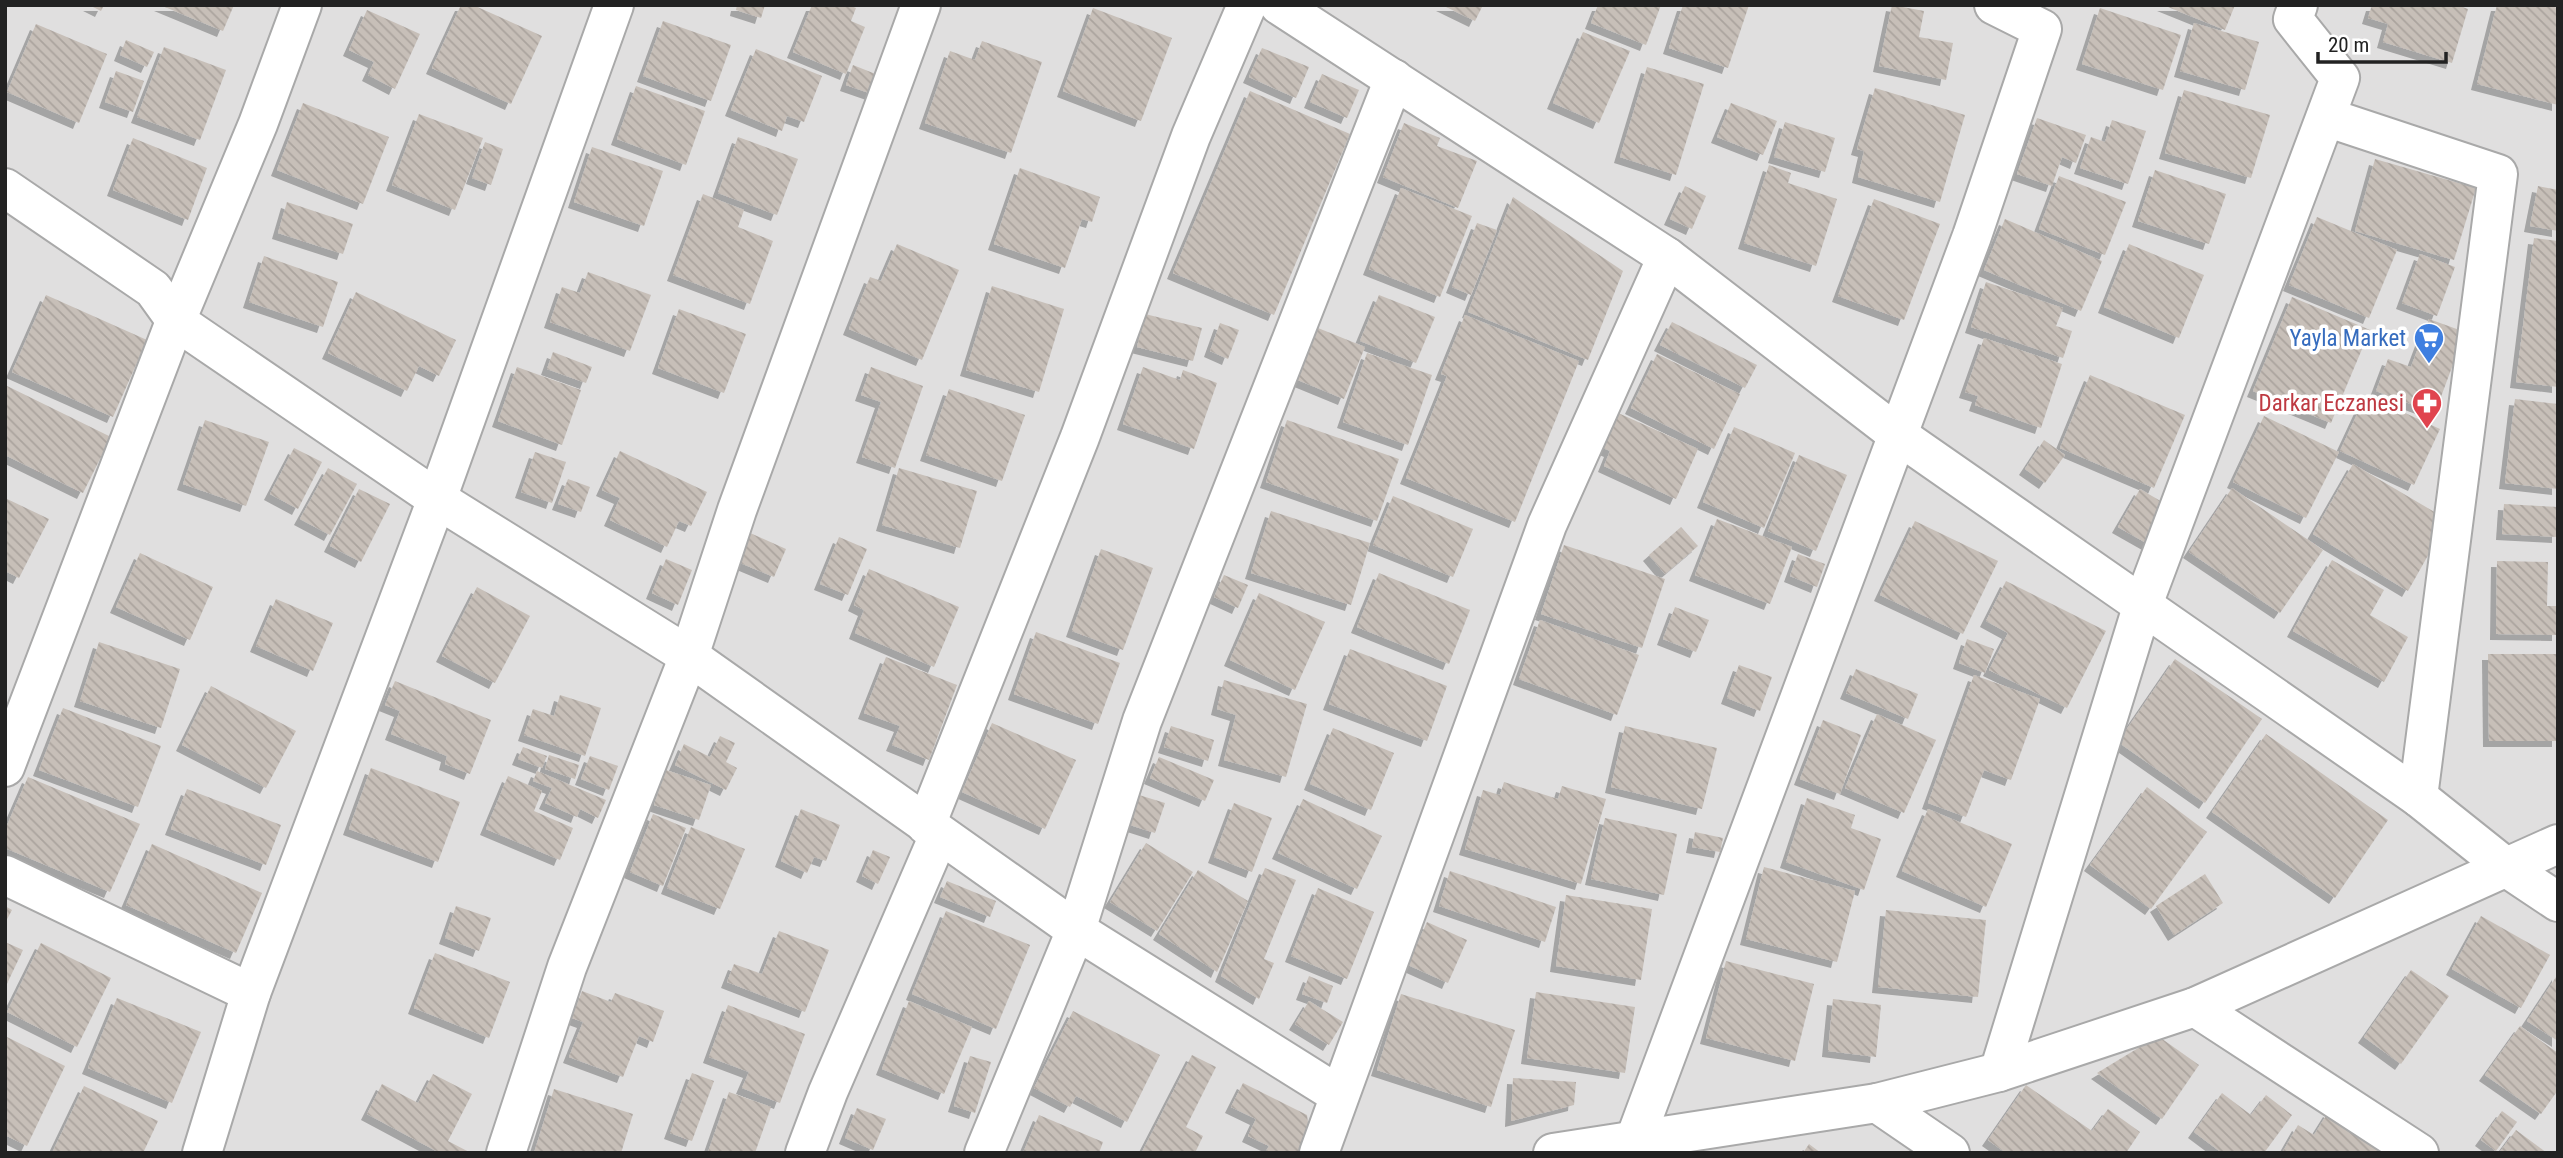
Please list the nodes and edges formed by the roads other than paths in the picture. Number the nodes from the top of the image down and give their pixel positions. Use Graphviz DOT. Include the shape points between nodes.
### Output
graph roads {
  1 [pos="295,5"];
  2 [pos="302,5"];
  3 [pos="614,5"];
  4 [pos="921,5"];
  5 [pos="1247,5"];
  6 [pos="1279,5"];
  7 [pos="1994,5"];
  8 [pos="2298,5"];
  9 [pos="1394,79"];
  10 [pos="2326,117"];
  11 [pos="5,188"];
  12 [pos="1667,257"];
  13 [pos="176,321"];
  14 [pos="1898,435"];
  15 [pos="437,499"];
  16 [pos="2142,607"];
  17 [pos="689,656"];
  18 [pos="5,767"];
  19 [pos="2418,797"];
  20 [pos="932,830"];
  21 [pos="2558,844"];
  22 [pos="2507,868"];
  23 [pos="5,875"];
  24 [pos="2558,902"];
  25 [pos="1076,930"];
  26 [pos="251,993"];
  27 [pos="2195,1007"];
  28 [pos="1999,1072"];
  29 [pos="1339,1095"];
  30 [pos="1877,1103"];
  31 [pos="1634,1142"];
  32 [pos="202,1153"];
  33 [pos="506,1153"];
  34 [pos="806,1153"];
  35 [pos="984,1153"];
  36 [pos="1319,1153"];
  37 [pos="1553,1153"];
  38 [pos="1950,1153"];
  39 [pos="2419,1153"];
  1 -- 13 [label="street"];
  2 -- 13 [label="street"];
  3 -- 15 [label="street"];
  4 -- 17 [label="street" via="737,510"];
  5 -- 20 [label="street" via="1191,136"];
  6 -- 9 [label="street"];
  7 -- 14 [label="street" via="2042,29"];
  8 -- 10 [label="street" via="2293,19 2340,78"];
  9 -- 12 [label="street"];
  9 -- 25 [label="street" via="1142,721"];
  10 -- 16 [label="street"];
  10 -- 19 [label="street" via="2498,174"];
  11 -- 13 [label="street" via="153,289"];
  12 -- 14 [label="street"];
  12 -- 29 [label="street" via="1547,525"];
  13 -- 15 [label="street"];
  13 -- 18 [label="street"];
  14 -- 16 [label="street"];
  14 -- 31 [label="street"];
  15 -- 17 [label="street"];
  15 -- 26 [label="street"];
  16 -- 19 [label="street"];
  16 -- 28 [label="street"];
  17 -- 20 [label="street"];
  17 -- 33 [label="street" via="567,967"];
  19 -- 22 [label="street"];
  20 -- 25 [label="street"];
  20 -- 34 [label="street"];
  21 -- 22 [label="street"];
  22 -- 24 [label="street"];
  22 -- 27 [label="street"];
  23 -- 26 [label="street"];
  25 -- 29 [label="street"];
  25 -- 35 [label="street"];
  26 -- 32 [label="street"];
  27 -- 28 [label="street"];
  27 -- 39 [label="street"];
  28 -- 30 [label="street"];
  29 -- 36 [label="street"];
  30 -- 31 [label="street"];
  30 -- 38 [label="street"];
  31 -- 37 [label="street"];
}
